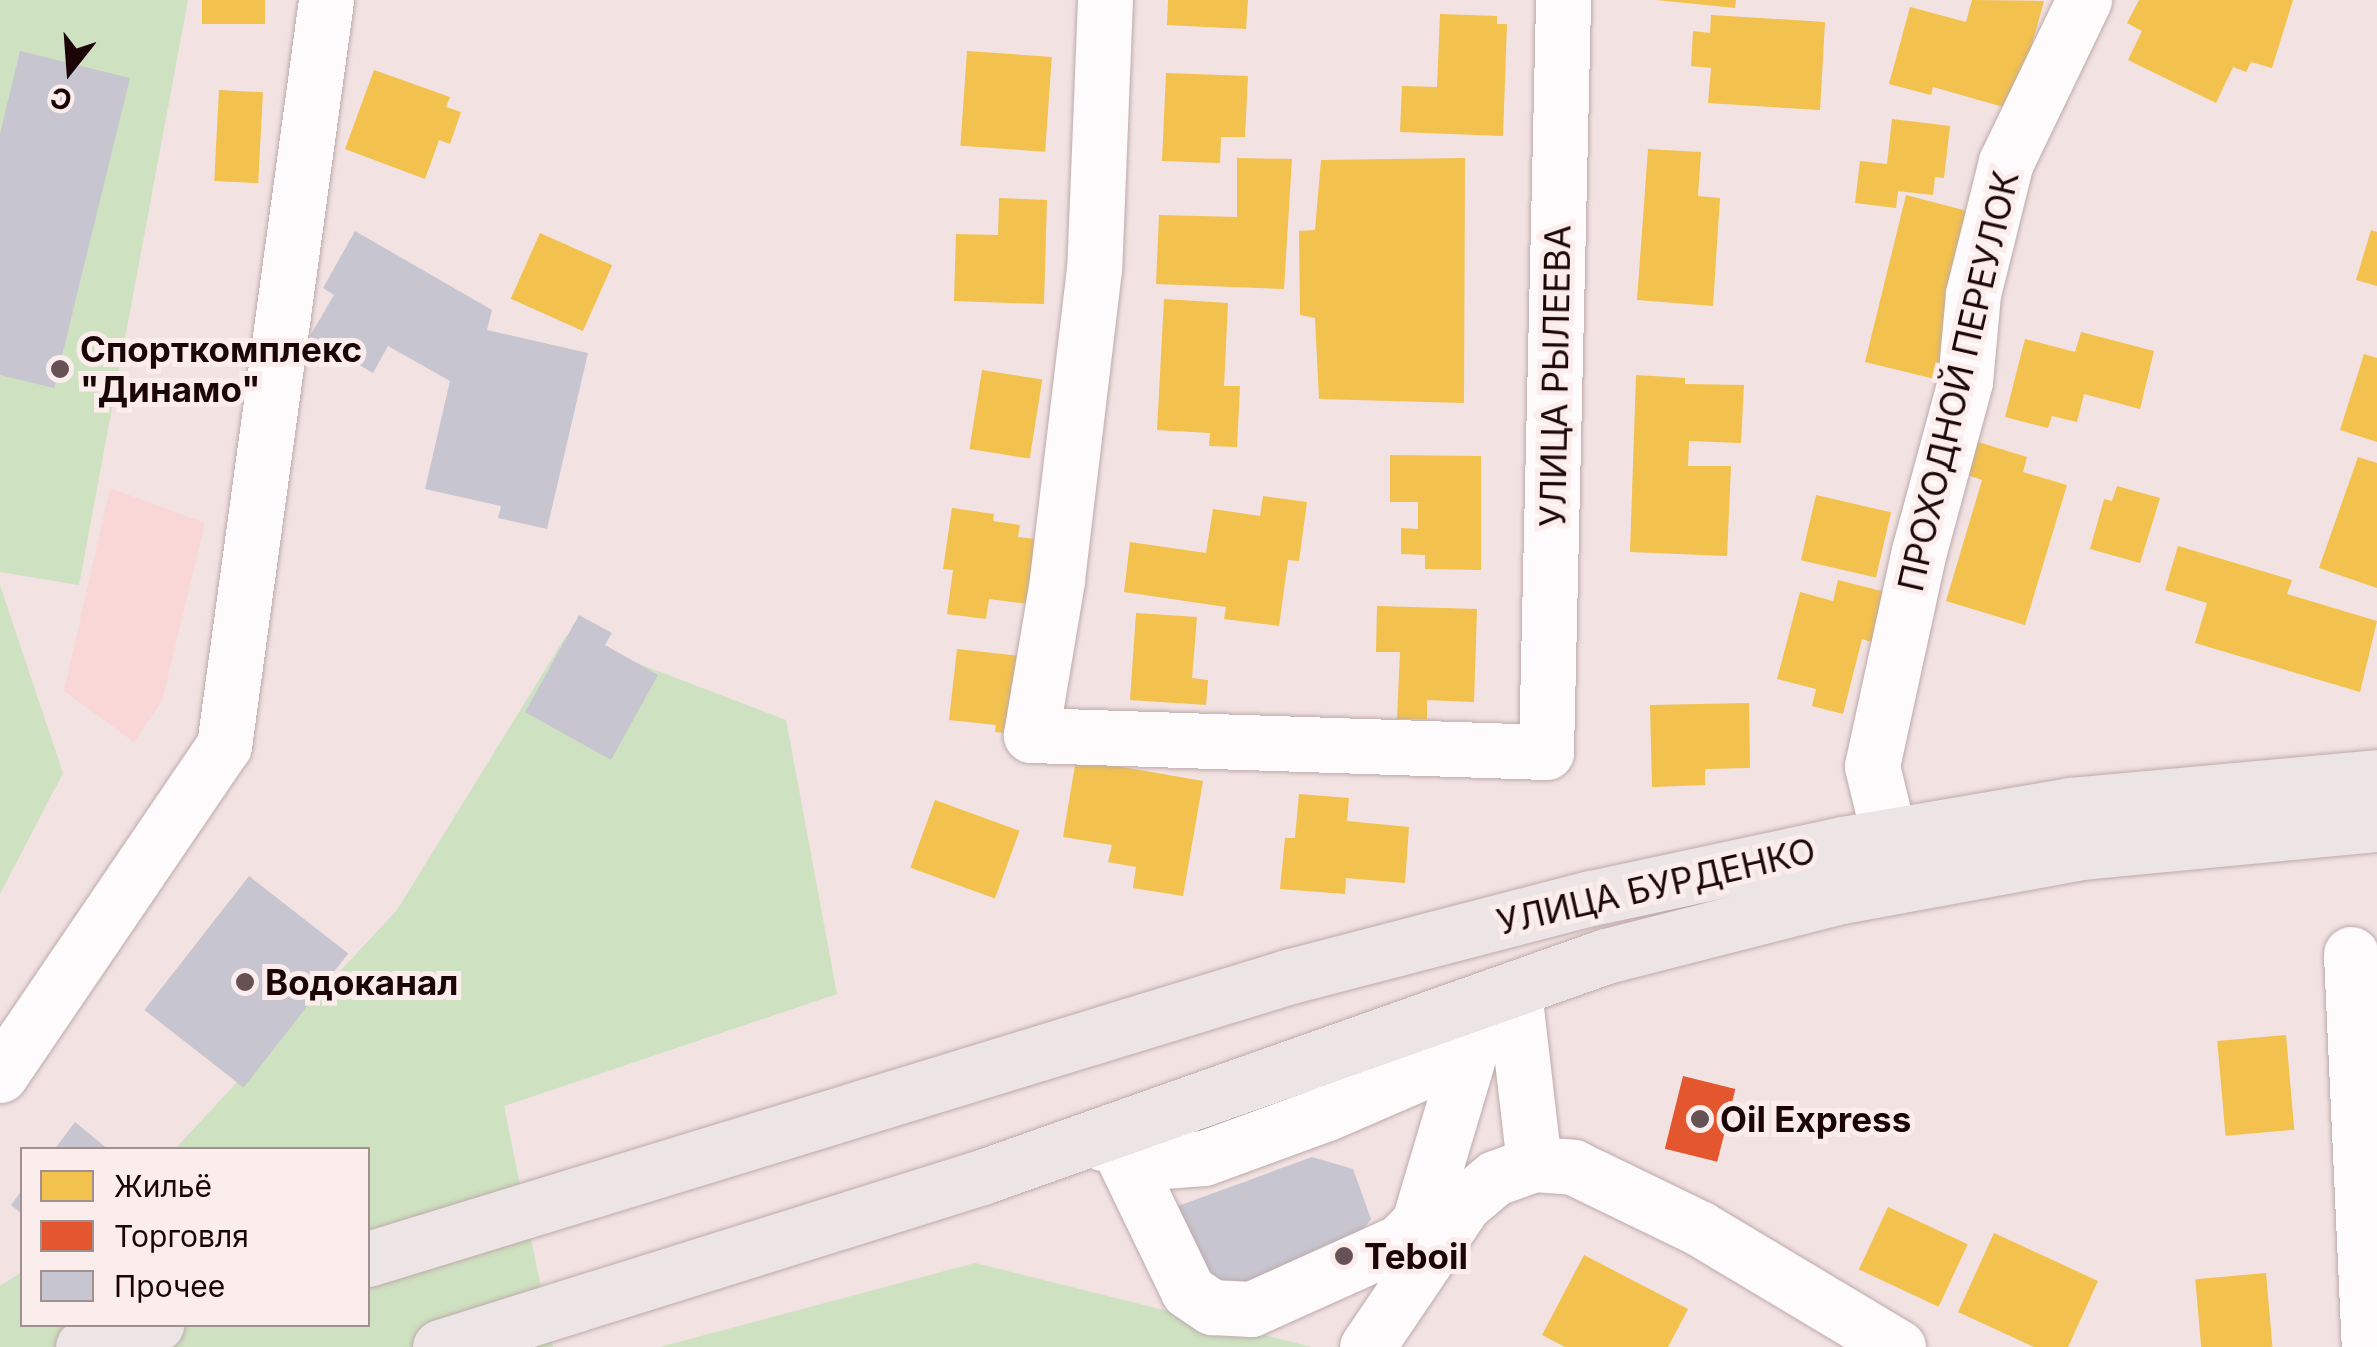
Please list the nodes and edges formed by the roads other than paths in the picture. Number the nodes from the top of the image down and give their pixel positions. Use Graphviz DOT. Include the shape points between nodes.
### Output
graph roads {
  1 [pos="326,0"];
  2 [pos="1106,0"];
  3 [pos="1563,0"];
  4 [pos="2084,0"];
  5 [pos="2377,778"];
  6 [pos="2377,824"];
  7 [pos="1889,836"];
  8 [pos="2351,954"];
  9 [pos="1489,1015"];
  10 [pos="0,1075"];
  11 [pos="1116,1142"];
  12 [pos="1059,1148"];
  13 [pos="1534,1164"];
  14 [pos="370,1258"];
  15 [pos="146,1327"];
  16 [pos="83,1347"];
  17 [pos="440,1347"];
  18 [pos="1367,1347"];
  19 [pos="1898,1347"];
  20 [pos="2369,1347"];
  1 -- 10 [label="street" via="224,746"];
  2 -- 3 [label="street, УЛИЦА РЫЛЕЕВА" via="1094,269 1057,581 1030,735 1546,752"];
  4 -- 7 [label="street, ПРОХОДНОЙ ПЕРЕУЛОК" via="2006,162 1973,294 1964,382 1872,766"];
  5 -- 7 [label="main road, УЛИЦА БУРДЕНКО" via="2071,805"];
  6 -- 9 [label="main road, УЛИЦА БУРДЕНКО" via="2081,852 1842,896 1606,956"];
  7 -- 14 [label="main road, УЛИЦА БУРДЕНКО" via="1572,902 1291,976"];
  8 -- 20 [label="street"];
  9 -- 11 [label="street" via="1327,1113 1204,1158 1136,1163"];
  9 -- 11 [label="street" via="1419,1222 1400,1242 1251,1309 1212,1307 1188,1291"];
  9 -- 12 [label="main road, УЛИЦА БУРДЕНКО"];
  9 -- 13 [label="street"];
  11 -- 12 [label="street"];
  12 -- 17 [label="main road, УЛИЦА БУРДЕНКО"];
  13 -- 18 [label="street" via="1496,1178 1464,1204"];
  13 -- 19 [label="street" via="1573,1167 1698,1228"];
  15 -- 16 [label="main road"];
}
